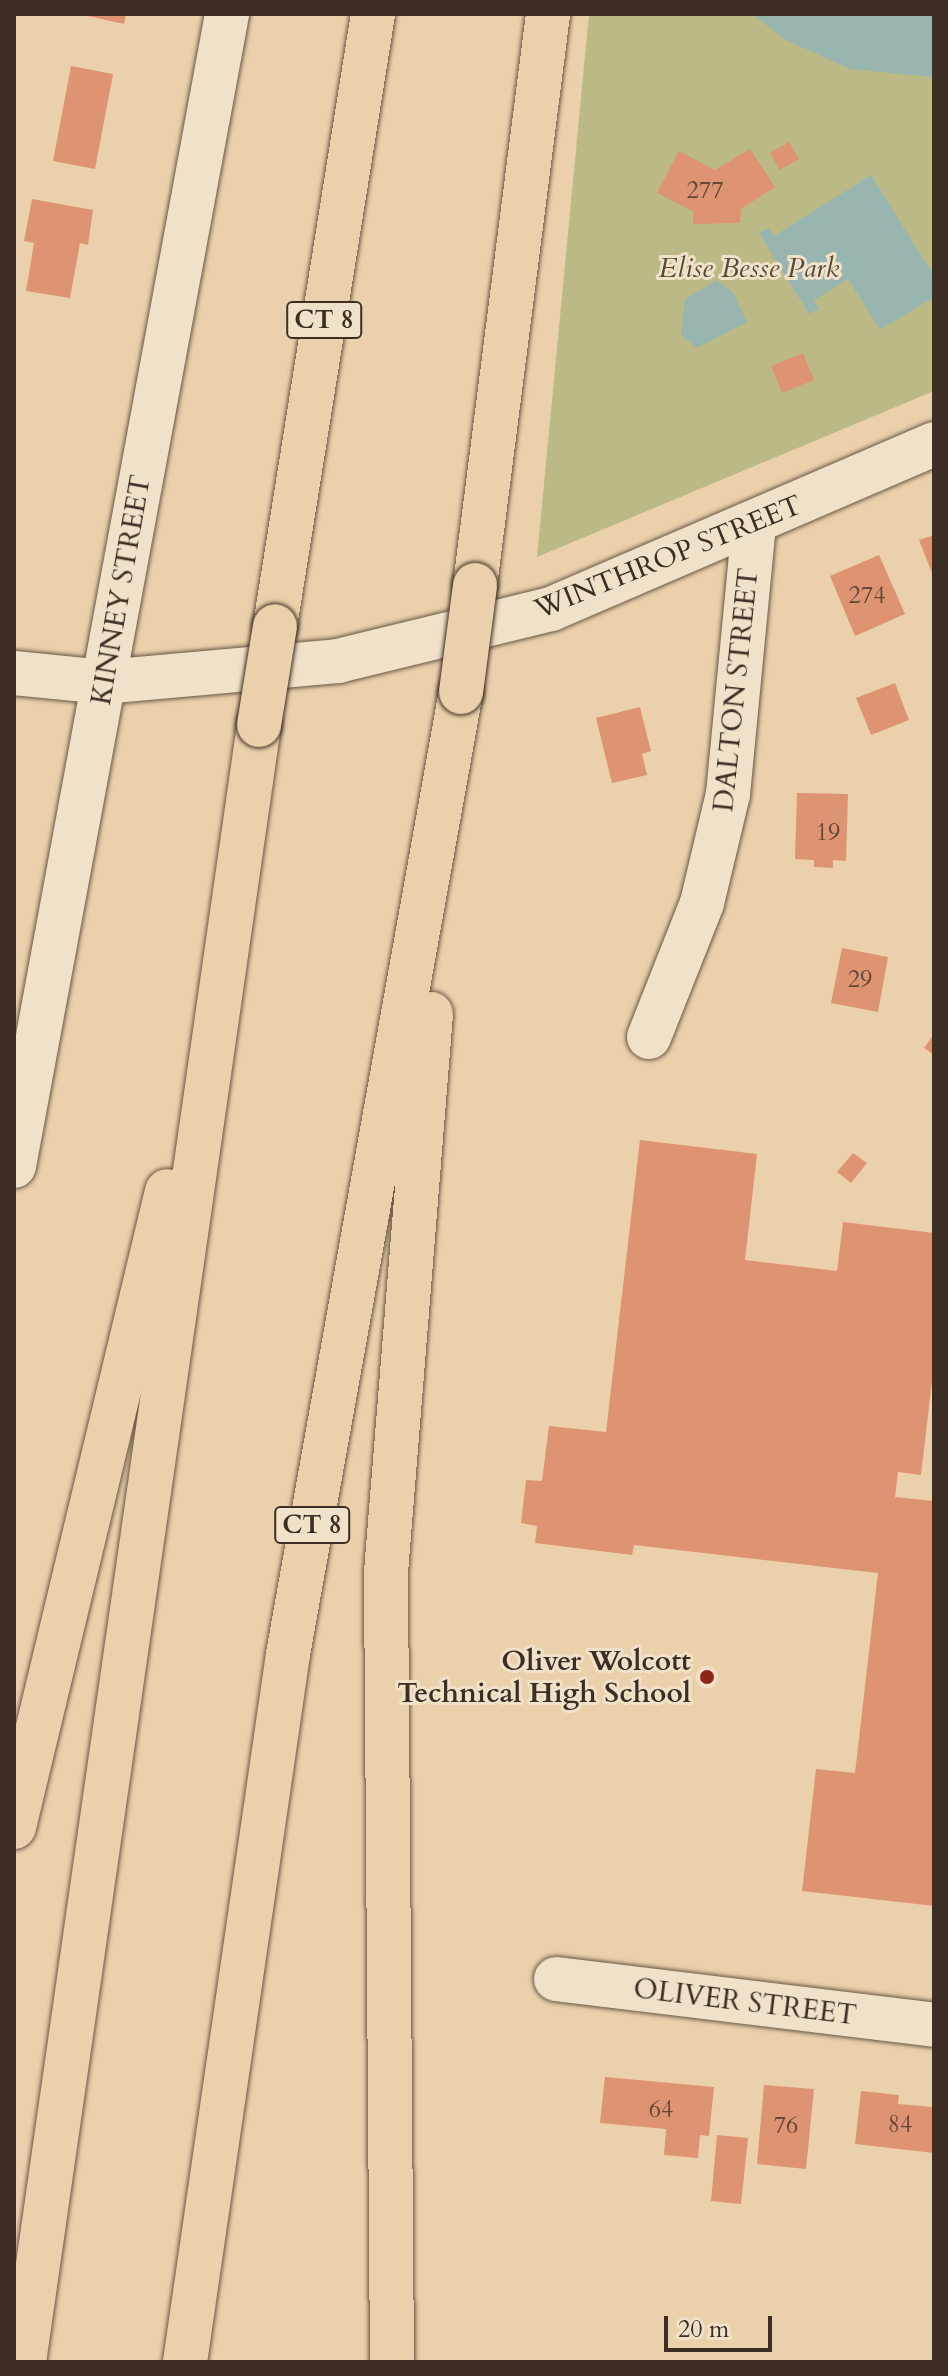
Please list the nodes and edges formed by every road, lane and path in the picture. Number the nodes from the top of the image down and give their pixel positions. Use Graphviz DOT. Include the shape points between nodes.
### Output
graph roads {
  1 [pos="227,14"];
  2 [pos="373,14"];
  3 [pos="548,14"];
  4 [pos="934,444"];
  5 [pos="754,524"];
  6 [pos="14,673"];
  7 [pos="104,682"];
  8 [pos="451,770"];
  9 [pos="221,967"];
  10 [pos="649,1037"];
  11 [pos="14,1166"];
  12 [pos="14,1827"];
  13 [pos="556,1979"];
  14 [pos="934,2025"];
  15 [pos="24,2362"];
  16 [pos="185,2362"];
  17 [pos="392,2362"];
  1 -- 7 [label="street, KINNEY STREET"];
  2 -- 9 [label="highway, CT 8, bridge"];
  3 -- 8 [label="highway, CT 8, bridge"];
  4 -- 5 [label="street, WINTHROP STREET"];
  5 -- 7 [label="street, WINTHROP STREET" via="551,609 338,661"];
  5 -- 10 [label="street, DALTON STREET" via="728,794 702,903"];
  6 -- 7 [label="street, WINTHROP STREET"];
  7 -- 11 [label="street, KINNEY STREET"];
  8 -- 16 [label="highway, CT 8" via="288,1654"];
  8 -- 17 [label="highway" via="386,1572"];
  9 -- 12 [label="highway"];
  9 -- 15 [label="highway, CT 8"];
  13 -- 14 [label="street, OLIVER STREET"];
}
